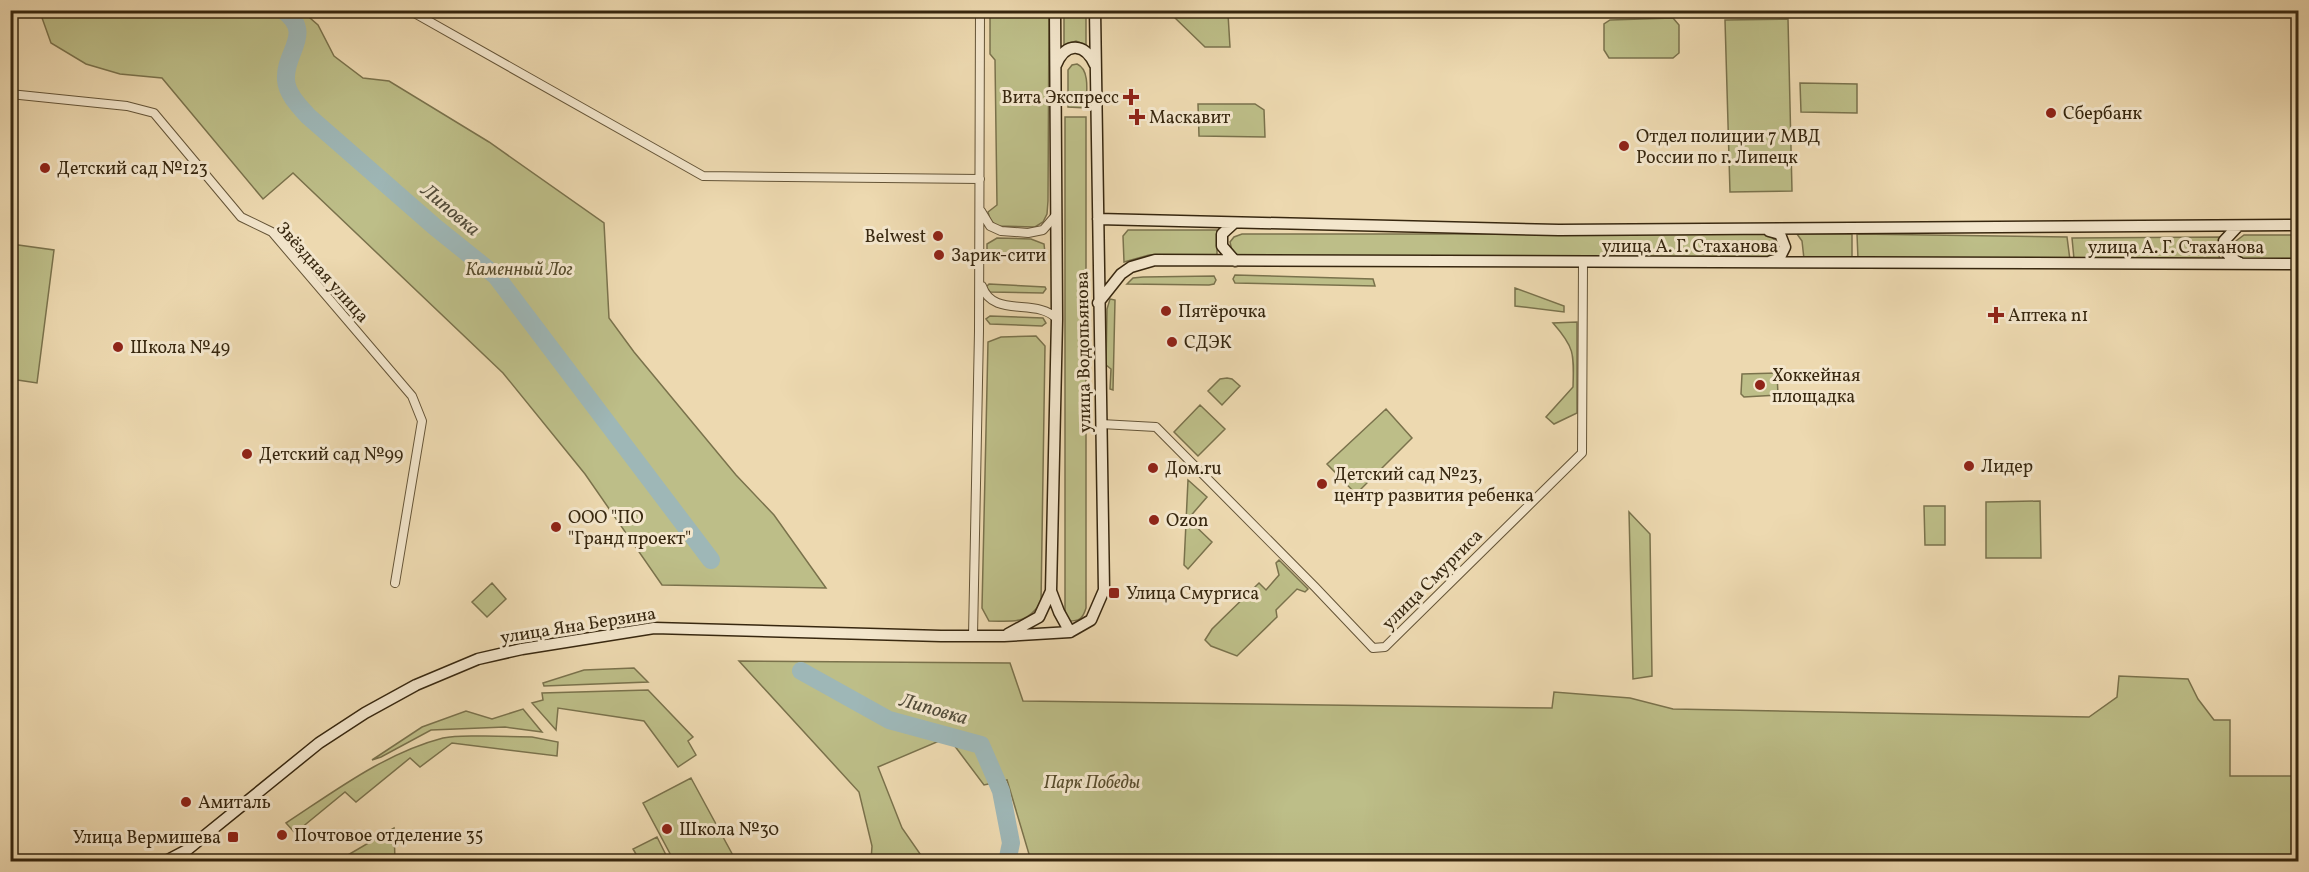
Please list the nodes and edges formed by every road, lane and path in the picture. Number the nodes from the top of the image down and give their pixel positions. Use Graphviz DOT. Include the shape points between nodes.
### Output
graph roads {
  1 [pos="409,10"];
  2 [pos="980,10"];
  3 [pos="1055,10"];
  4 [pos="1095,10"];
  5 [pos="1095,65"];
  6 [pos="1055,69"];
  7 [pos="10,94"];
  8 [pos="980,179"];
  9 [pos="980,208"];
  10 [pos="1056,215"];
  11 [pos="1098,219"];
  12 [pos="1234,223"];
  13 [pos="2298,225"];
  14 [pos="2238,226"];
  15 [pos="1763,229"];
  16 [pos="1235,261"];
  17 [pos="1583,262"];
  18 [pos="1762,262"];
  19 [pos="2243,264"];
  20 [pos="2298,264"];
  21 [pos="979,275"];
  22 [pos="1098,303"];
  23 [pos="1057,319"];
  24 [pos="1101,424"];
  25 [pos="395,583"];
  26 [pos="1051,591"];
  27 [pos="1070,632"];
  28 [pos="973,636"];
  29 [pos="1004,636"];
  30 [pos="187,850"];
  31 [pos="164,861"];
  32 [pos="179,861"];
  1 -- 8 [label="street" via="703,176"];
  2 -- 8 [label="street"];
  3 -- 6 [label="main road, улица Водопьянова"];
  4 -- 5 [label="main road, улица Водопьянова"];
  5 -- 6 [label="main road" via="1079,47 1063,53"];
  5 -- 11 [label="main road, улица Водопьянова"];
  6 -- 10 [label="main road, улица Водопьянова"];
  7 -- 25 [label="street, Звёздная улица" via="127,106 154,113 241,217 272,232 412,396 422,421"];
  8 -- 9 [label="street"];
  9 -- 10 [label="street" via="990,226 1014,233 1043,230"];
  9 -- 21 [label="street"];
  10 -- 23 [label="main road, улица Водопьянова"];
  11 -- 12 [label="main road, улица А. Г. Стаханова"];
  11 -- 22 [label="main road, улица Водопьянова"];
  12 -- 15 [label="main road, улица А. Г. Стаханова" via="1559,230"];
  12 -- 16 [label="main road" via="1222,234 1222,246"];
  13 -- 14 [label="main road, улица А. Г. Стаханова"];
  14 -- 15 [label="main road, улица А. Г. Стаханова"];
  14 -- 19 [label="main road" via="2224,241 2225,251"];
  15 -- 18 [label="main road" via="1780,234 1785,247 1779,259"];
  16 -- 17 [label="main road, улица А. Г. Стаханова"];
  16 -- 22 [label="main road, улица А. Г. Стаханова" via="1155,260 1131,267"];
  17 -- 18 [label="main road, улица А. Г. Стаханова"];
  17 -- 24 [label="street, улица Смургиса" via="1582,453 1385,647 1372,648 1156,427"];
  18 -- 19 [label="main road, улица А. Г. Стаханова"];
  19 -- 20 [label="main road, улица А. Г. Стаханова"];
  21 -- 23 [label="street" via="986,296 997,304 1030,308"];
  21 -- 28 [label="street"];
  22 -- 24 [label="main road, улица Водопьянова"];
  23 -- 26 [label="main road, улица Водопьянова"];
  24 -- 27 [label="main road, улица Водопьянова" via="1104,590 1091,620"];
  26 -- 27 [label="main road, улица Водопьянова"];
  26 -- 29 [label="main road, улица Водопьянова" via="1039,617"];
  27 -- 29 [label="main road, улица Яна Берзина"];
  28 -- 29 [label="main road, улица Яна Берзина"];
  28 -- 30 [label="main road, улица Яна Берзина" via="654,628 478,659 416,685 319,743"];
  30 -- 31 [label="main road"];
  30 -- 32 [label="main road"];
}
